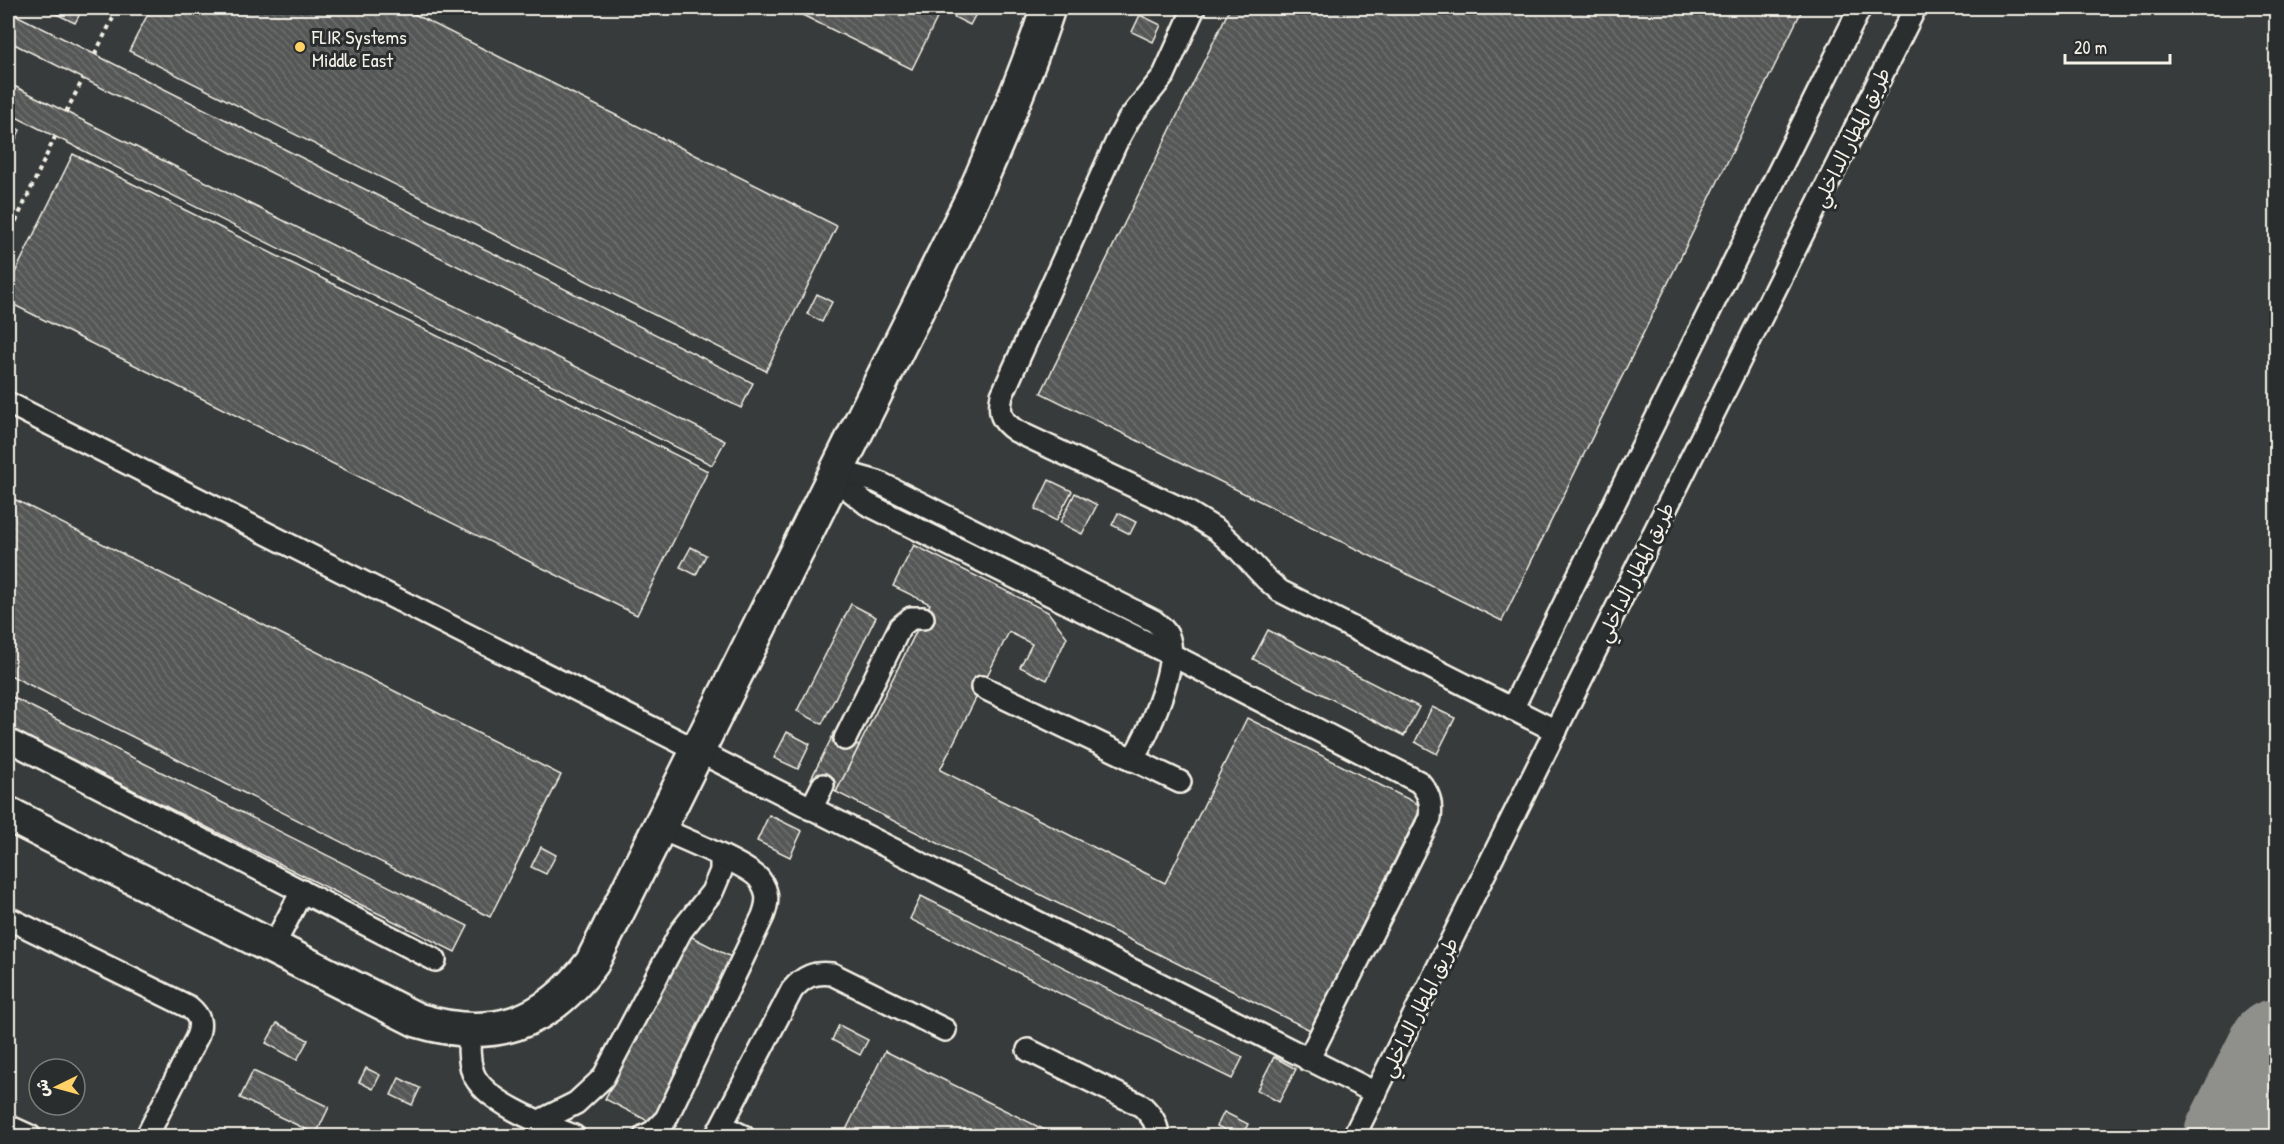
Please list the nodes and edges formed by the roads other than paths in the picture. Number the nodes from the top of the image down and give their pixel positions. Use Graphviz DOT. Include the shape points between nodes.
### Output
graph roads {
  1 [pos="1048,8"];
  2 [pos="1194,8"];
  3 [pos="1860,8"];
  4 [pos="1915,8"];
  5 [pos="8,403"];
  6 [pos="835,475"];
  7 [pos="923,618"];
  8 [pos="1170,654"];
  9 [pos="982,687"];
  10 [pos="1512,709"];
  11 [pos="1556,731"];
  12 [pos="845,739"];
  13 [pos="8,740"];
  14 [pos="697,752"];
  15 [pos="1132,760"];
  16 [pos="1180,782"];
  17 [pos="823,785"];
  18 [pos="811,809"];
  19 [pos="8,814"];
  20 [pos="660,828"];
  21 [pos="721,857"];
  22 [pos="302,891"];
  23 [pos="8,918"];
  24 [pos="273,947"];
  25 [pos="435,960"];
  26 [pos="945,1030"];
  27 [pos="470,1031"];
  28 [pos="1028,1050"];
  29 [pos="1308,1060"];
  30 [pos="1376,1093"];
  31 [pos="540,1121"];
  32 [pos="8,1126"];
  33 [pos="719,1131"];
  34 [pos="30,1137"];
  35 [pos="147,1137"];
  36 [pos="574,1137"];
  37 [pos="645,1137"];
  38 [pos="743,1137"];
  39 [pos="1158,1137"];
  40 [pos="1354,1137"];
  1 -- 6 [label="street" via="1009,117 972,199"];
  2 -- 10 [label="lane" via="1164,75 1129,119 1116,143 1002,395 999,409 1004,423 1186,511 1217,530 1280,591"];
  3 -- 10 [label="lane"];
  4 -- 11 [label="lane, طريق المطار الداخلي"];
  5 -- 14 [label="lane"];
  6 -- 8 [label="lane" via="879,482 1154,621 1169,640"];
  6 -- 14 [label="street"];
  7 -- 12 [label="lane" via="911,618 900,627"];
  8 -- 15 [label="lane" via="1159,705"];
  8 -- 29 [label="lane" via="1419,782 1430,798 1430,818"];
  9 -- 15 [label="lane"];
  10 -- 11 [label="lane"];
  11 -- 30 [label="lane, طريق المطار الداخلي"];
  13 -- 22 [label="lane"];
  14 -- 18 [label="lane"];
  14 -- 20 [label="street"];
  15 -- 16 [label="lane"];
  17 -- 18 [label="lane"];
  18 -- 29 [label="lane"];
  19 -- 24 [label="street"];
  20 -- 21 [label="lane"];
  20 -- 27 [label="street" via="592,963 578,982 561,999 519,1023"];
  21 -- 31 [label="lane" via="721,871 712,892 681,931 603,1077 576,1103"];
  21 -- 37 [label="lane" via="759,877 768,903 666,1119"];
  22 -- 24 [label="lane"];
  22 -- 25 [label="lane"];
  23 -- 35 [label="lane" via="198,1014 201,1026 197,1037"];
  24 -- 27 [label="street" via="417,1020"];
  26 -- 33 [label="lane" via="832,974 810,975 792,990"];
  27 -- 31 [label="lane" via="468,1057 484,1090"];
  28 -- 39 [label="lane" via="1142,1106 1157,1126"];
  29 -- 30 [label="lane"];
  30 -- 40 [label="lane, طريق المطار الداخلي"];
  31 -- 36 [label="lane"];
  32 -- 34 [label="lane"];
  33 -- 38 [label="lane"];
}
